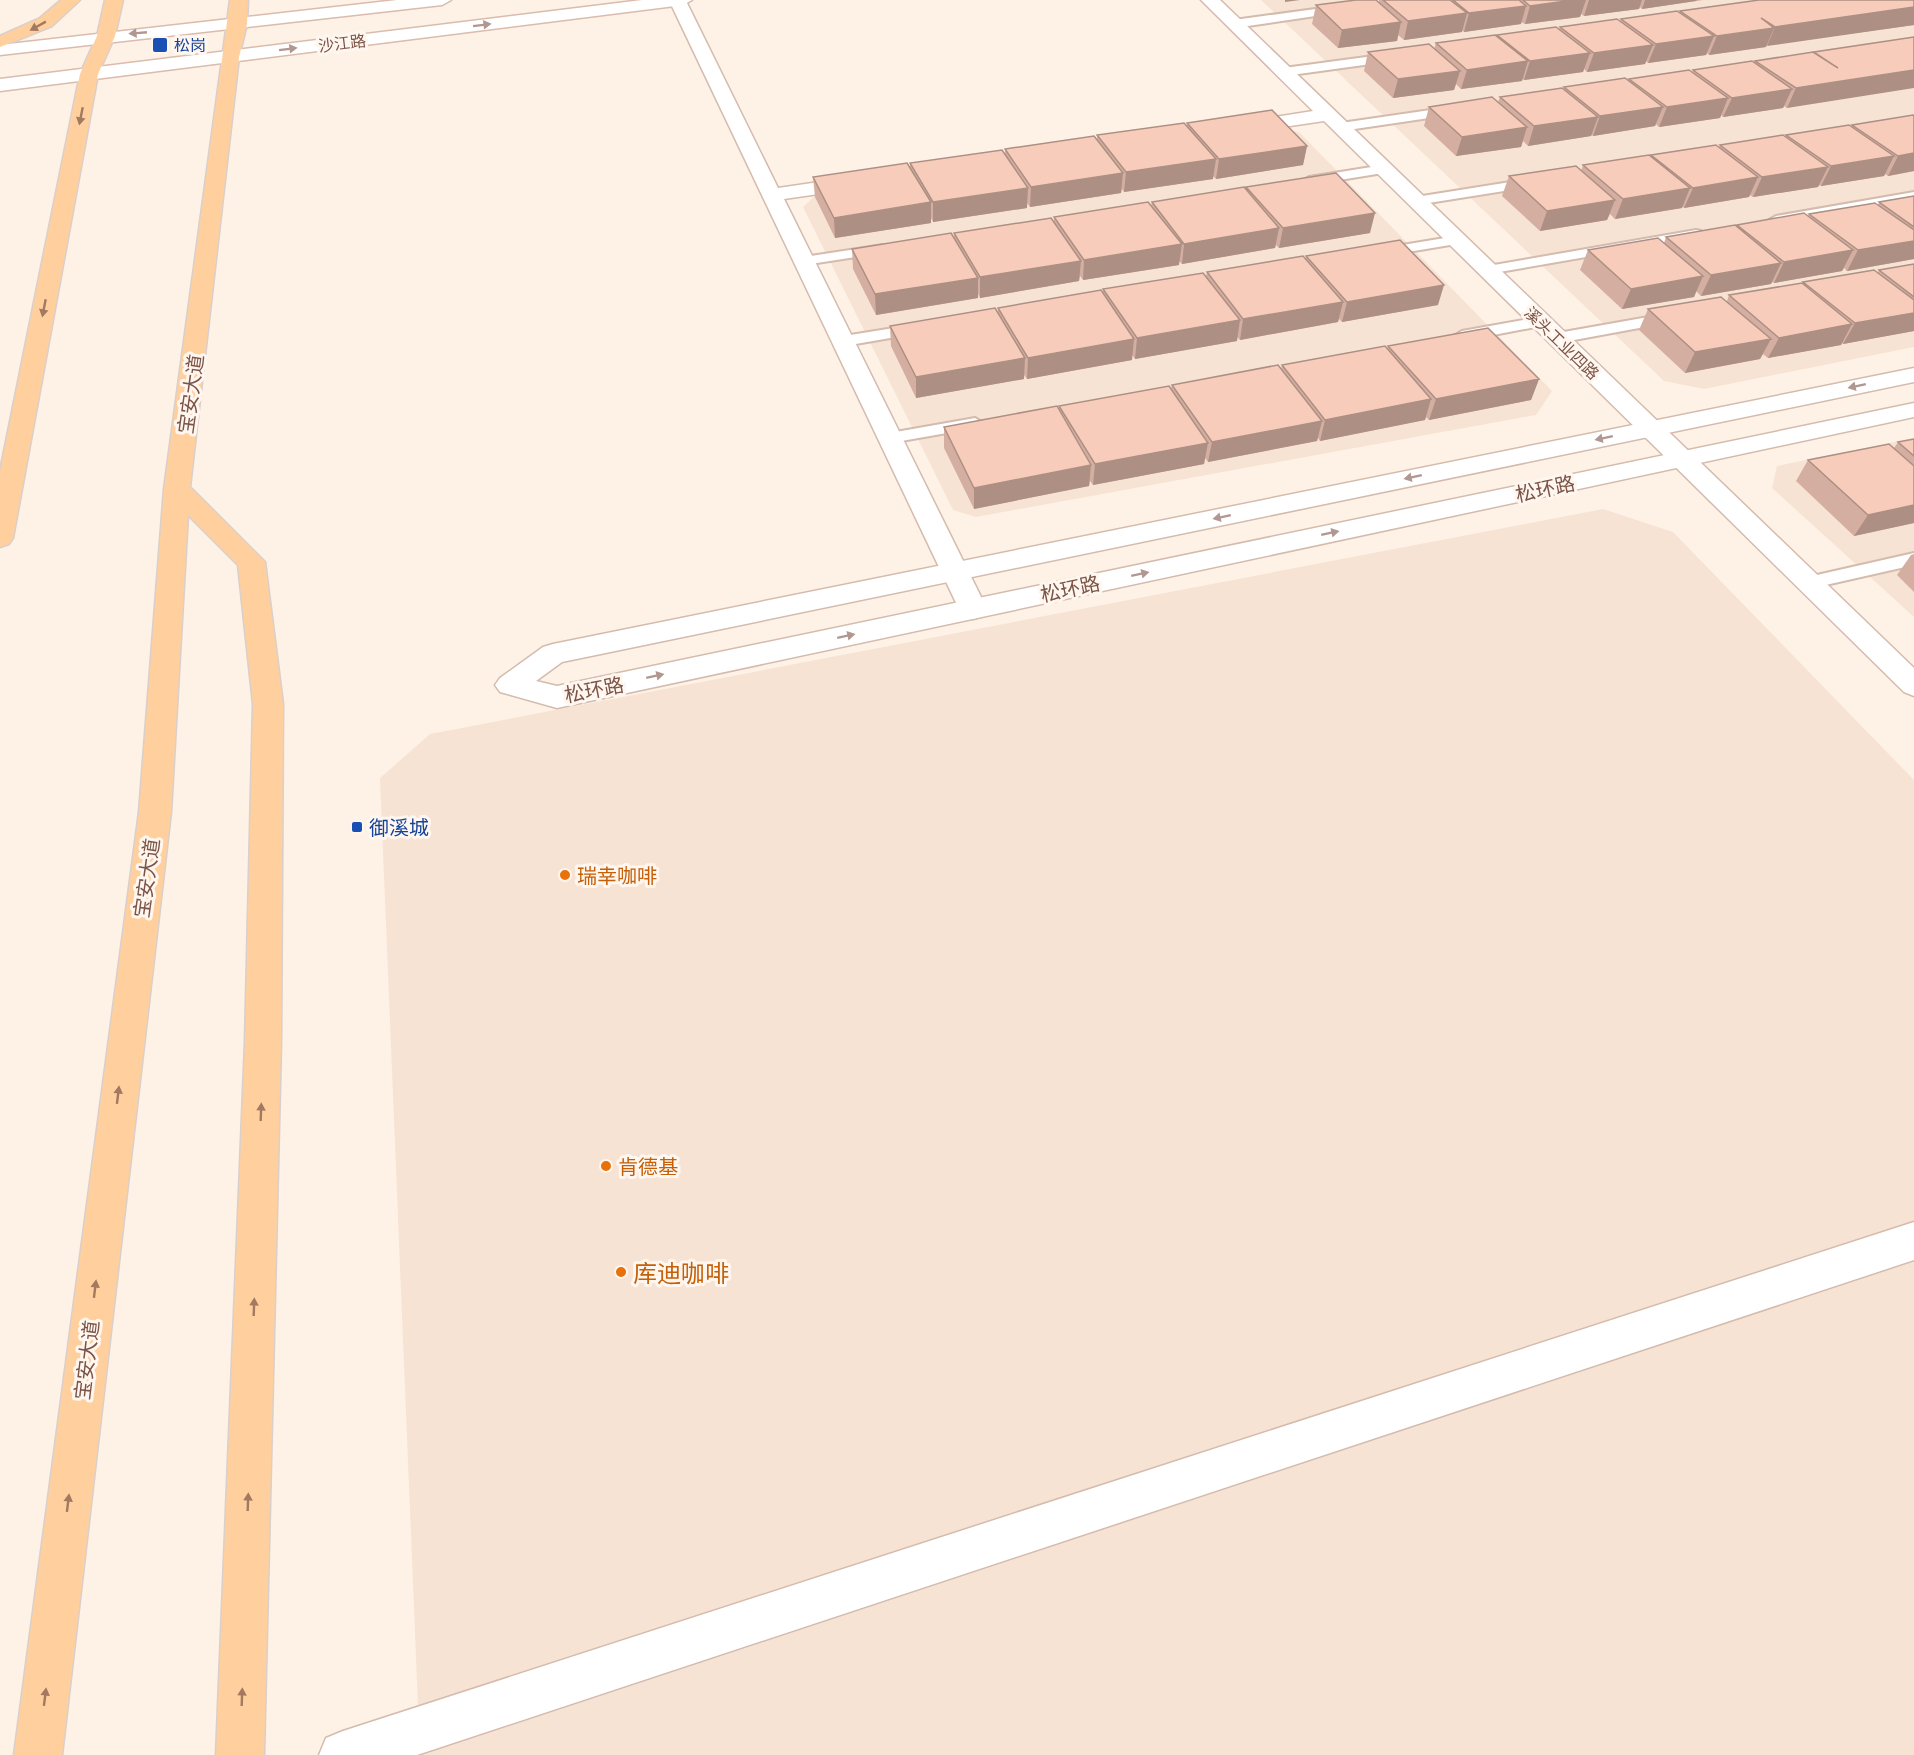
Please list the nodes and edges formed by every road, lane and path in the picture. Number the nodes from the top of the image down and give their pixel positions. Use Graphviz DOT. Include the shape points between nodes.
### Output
graph roads {
  1 [pos="70,0"];
  2 [pos="114,0"];
  3 [pos="442,0"];
  4 [pos="683,0"];
  5 [pos="1210,0"];
  6 [pos="677,1"];
  7 [pos="1360,7"];
  8 [pos="239,12"];
  9 [pos="1234,24"];
  10 [pos="106,36"];
  11 [pos="0,42"];
  12 [pos="0,50"];
  13 [pos="1413,54"];
  14 [pos="230,57"];
  15 [pos="1284,72"];
  16 [pos="89,74"];
  17 [pos="0,85"];
  18 [pos="1469,109"];
  19 [pos="1334,121"];
  20 [pos="1221,130"];
  21 [pos="1384,169"];
  22 [pos="1555,178"];
  23 [pos="879,179"];
  24 [pos="1289,184"];
  25 [pos="772,195"];
  26 [pos="1914,196"];
  27 [pos="1416,201"];
  28 [pos="1764,222"];
  29 [pos="1707,232"];
  30 [pos="1456,240"];
  31 [pos="899,246"];
  32 [pos="1362,256"];
  33 [pos="804,261"];
  34 [pos="1488,270"];
  35 [pos="1684,315"];
  36 [pos="1540,322"];
  37 [pos="938,326"];
  38 [pos="1448,338"];
  39 [pos="1558,338"];
  40 [pos="844,341"];
  41 [pos="1914,375"];
  42 [pos="1914,410"];
  43 [pos="995,419"];
  44 [pos="1651,429"];
  45 [pos="890,438"];
  46 [pos="1681,459"];
  47 [pos="177,489"];
  48 [pos="0,538"];
  49 [pos="1914,559"];
  50 [pos="956,571"];
  51 [pos="1808,583"];
  52 [pos="974,609"];
  53 [pos="1914,685"];
  54 [pos="1914,1241"];
  55 [pos="38,1755"];
  56 [pos="240,1755"];
  57 [pos="343,1755"];
  1 -- 11 [label="main road, one-way" via="46,22"];
  2 -- 10 [label="main road"];
  3 -- 8 [label="street, 沙江路"];
  4 -- 6 [label="street, 沙江路"];
  5 -- 9 [label="street, 溪头工业四路"];
  14 -- 6 [label="street, 沙江路, one-way"];
  6 -- 25 [label="street"];
  7 -- 9 [label="lane"];
  8 -- 10 [label="street, 沙江路, one-way"];
  8 -- 14 [label="main road, 宝安大道"];
  9 -- 15 [label="street, 溪头工业四路"];
  10 -- 12 [label="street, 沙江路"];
  10 -- 16 [label="main road"];
  13 -- 15 [label="lane"];
  14 -- 16 [label="street, 沙江路"];
  14 -- 47 [label="main road, 宝安大道"];
  15 -- 19 [label="street, 溪头工业四路"];
  16 -- 17 [label="street, 沙江路"];
  16 -- 48 [label="main road, one-way"];
  18 -- 19 [label="lane"];
  19 -- 20 [label="street"];
  19 -- 21 [label="street, 溪头工业四路"];
  21 -- 24 [label="lane"];
  21 -- 27 [label="street, 溪头工业四路"];
  22 -- 27 [label="lane"];
  23 -- 25 [label="street"];
  25 -- 33 [label="street"];
  26 -- 28 [label="lane"];
  27 -- 30 [label="street, 溪头工业四路"];
  29 -- 34 [label="lane"];
  30 -- 32 [label="lane"];
  30 -- 34 [label="street, 溪头工业四路"];
  31 -- 33 [label="lane"];
  33 -- 40 [label="street"];
  34 -- 36 [label="street, 溪头工业四路"];
  35 -- 39 [label="lane"];
  36 -- 38 [label="lane"];
  36 -- 39 [label="street, 溪头工业四路"];
  37 -- 40 [label="lane"];
  39 -- 44 [label="street, 溪头工业四路"];
  40 -- 45 [label="street"];
  41 -- 44 [label="street, 松环路, one-way"];
  42 -- 46 [label="street, 松环路"];
  43 -- 45 [label="lane"];
  44 -- 46 [label="street, 溪头工业四路"];
  44 -- 50 [label="street, 松环路, one-way"];
  45 -- 50 [label="street"];
  46 -- 51 [label="street, 溪头工业四路"];
  52 -- 46 [label="street, 松环路, one-way"];
  55 -- 47 [label="main road, 宝安大道, one-way" via="155,812"];
  56 -- 47 [label="main road, one-way" via="263,1042 268,704 251,562"];
  49 -- 51 [label="lane"];
  50 -- 52 [label="street"];
  50 -- 52 [label="street, 松环路, one-way" via="553,654 510,685 557,697"];
  51 -- 53 [label="street, 溪头工业四路"];
  54 -- 57 [label="street"];
}
